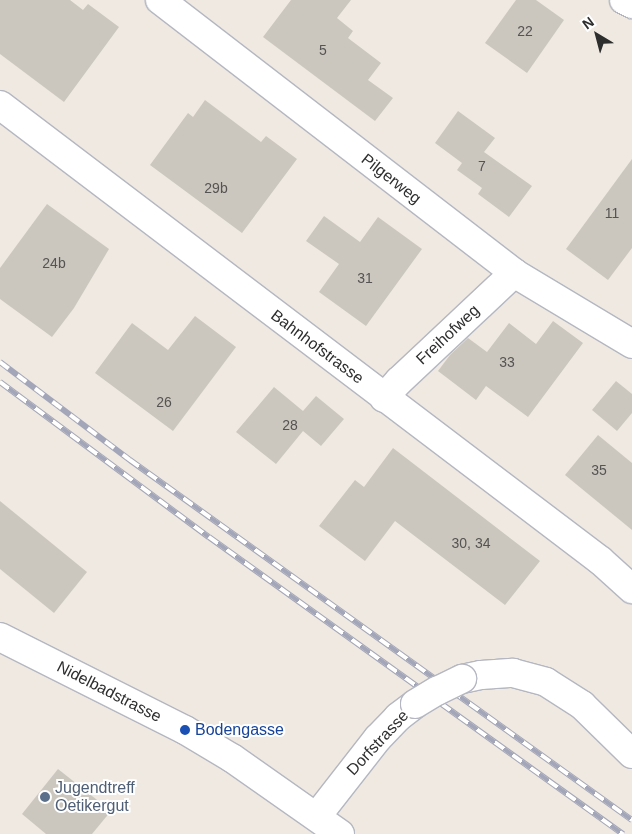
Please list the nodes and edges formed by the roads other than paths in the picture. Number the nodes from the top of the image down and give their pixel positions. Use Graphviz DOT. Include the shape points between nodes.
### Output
graph roads {
  1 [pos="160,0"];
  2 [pos="624,0"];
  3 [pos="632,4"];
  4 [pos="0,105"];
  5 [pos="514,273"];
  6 [pos="632,344"];
  7 [pos="384,398"];
  8 [pos="632,589"];
  9 [pos="0,637"];
  10 [pos="632,754"];
  11 [pos="317,816"];
  12 [pos="340,834"];
  1 -- 5 [label="street, Pilgerweg"];
  2 -- 3 [label="street"];
  4 -- 7 [label="street, Bahnhofstrasse"];
  5 -- 6 [label="street, Pilgerweg"];
  5 -- 7 [label="street, Freihofweg"];
  7 -- 8 [label="street, Bahnhofstrasse" via="601,561"];
  9 -- 11 [label="street, Nidelbadstrasse" via="184,730 232,758"];
  10 -- 11 [label="street, Dorfstrasse, bridge" via="582,705 546,682 514,673 481,674 437,691 398,717 359,759"];
  11 -- 12 [label="street, Nidelbadstrasse"];
}
